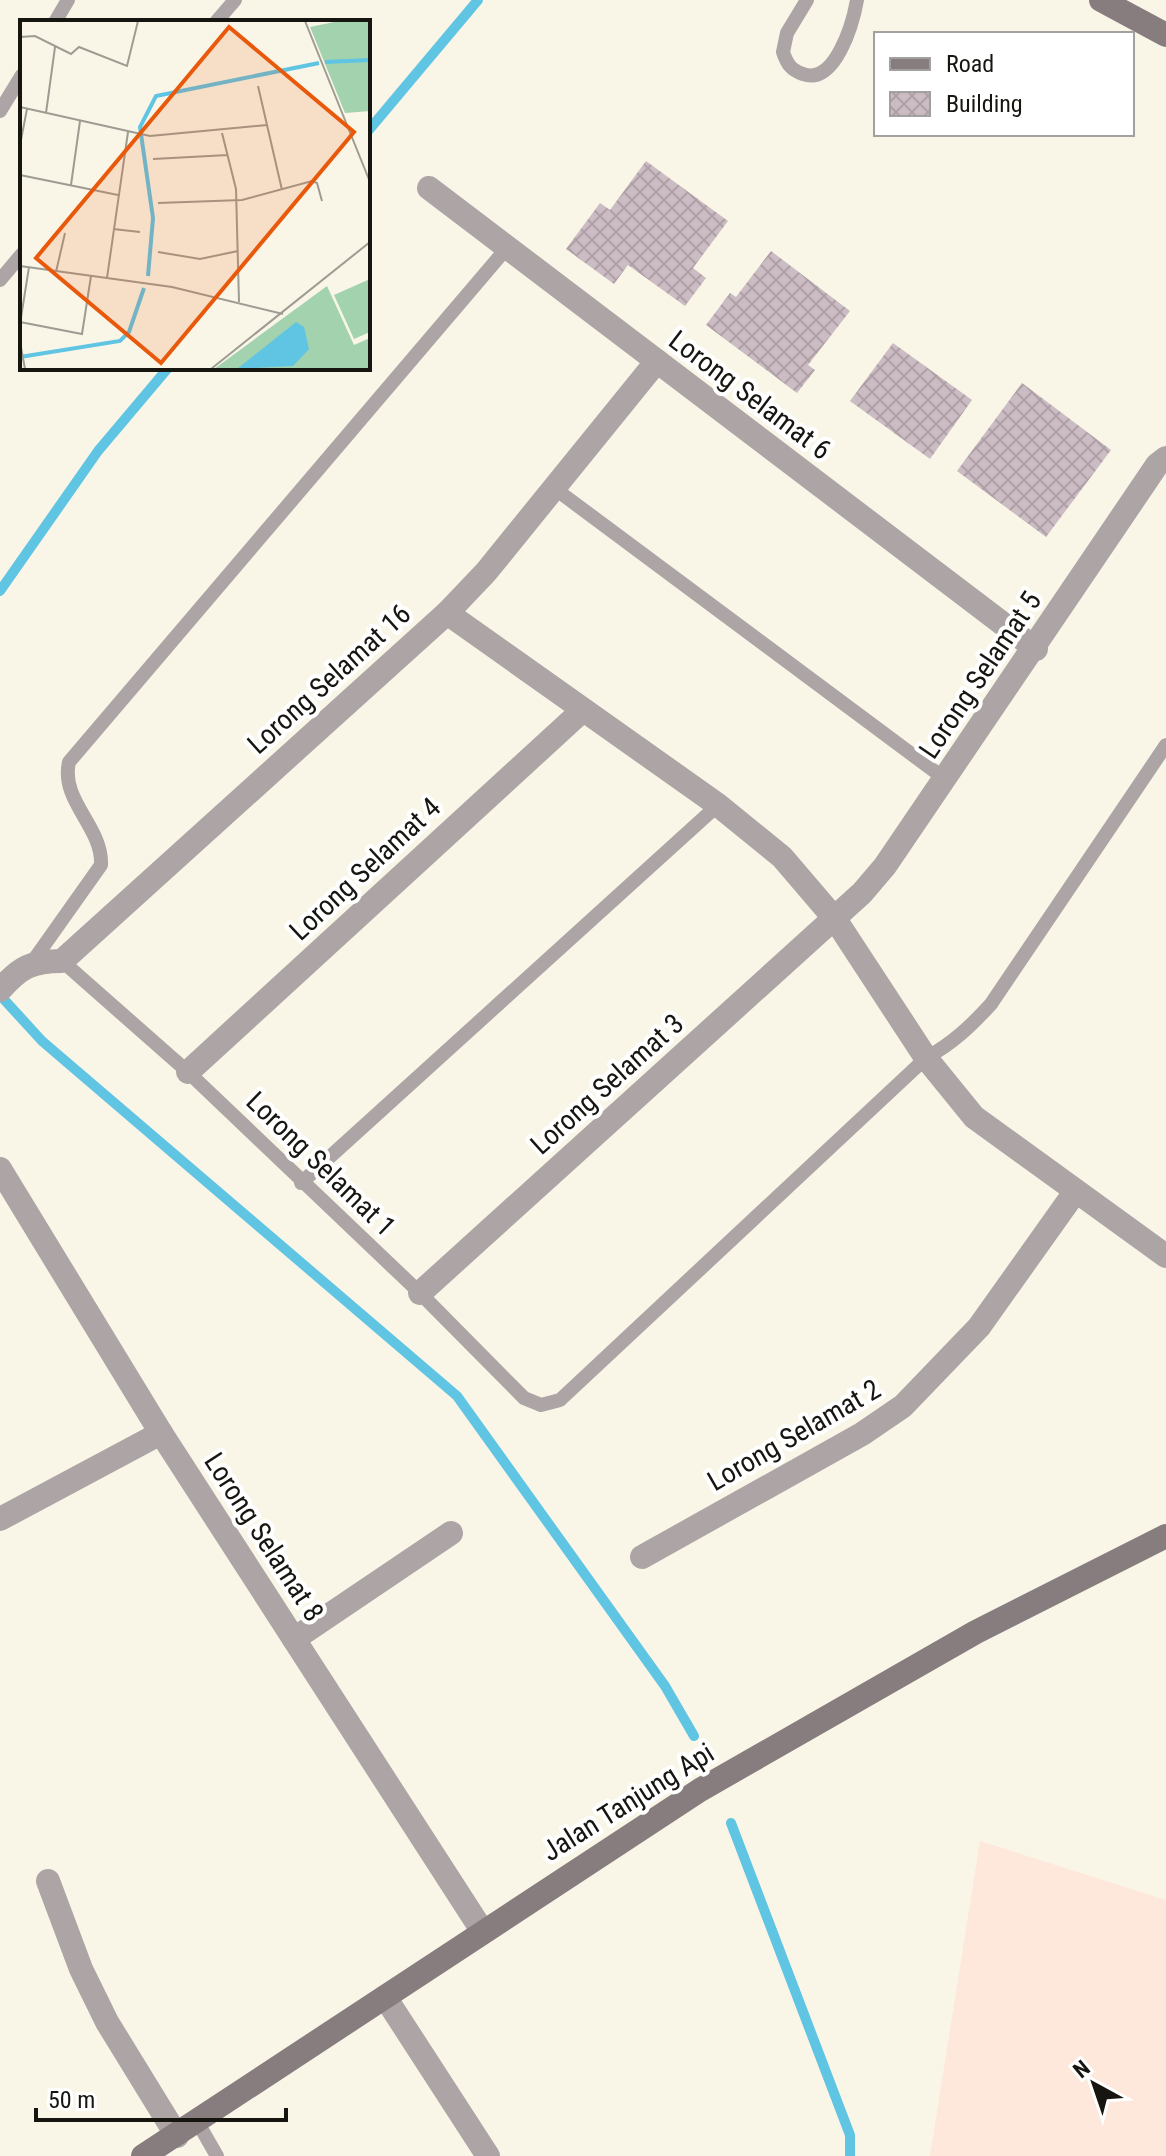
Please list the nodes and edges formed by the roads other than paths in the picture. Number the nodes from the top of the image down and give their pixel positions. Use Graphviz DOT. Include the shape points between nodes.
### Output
graph roads {
  1 [pos="68,0"];
  2 [pos="235,0"];
  3 [pos="807,0"];
  4 [pos="857,0"];
  5 [pos="1101,0"];
  6 [pos="56,20"];
  7 [pos="218,20"];
  8 [pos="1166,35"];
  9 [pos="20,78"];
  10 [pos="0,111"];
  11 [pos="429,188"];
  12 [pos="506,249"];
  13 [pos="20,256"];
  14 [pos="0,280"];
  15 [pos="657,361"];
  16 [pos="1166,458"];
  17 [pos="554,488"];
  18 [pos="447,613"];
  19 [pos="1036,649"];
  20 [pos="583,710"];
  21 [pos="1166,745"];
  22 [pos="945,779"];
  23 [pos="718,805"];
  24 [pos="835,919"];
  25 [pos="33,961"];
  26 [pos="62,961"];
  27 [pos="5,984"];
  28 [pos="926,1058"];
  29 [pos="188,1072"];
  30 [pos="0,1169"];
  31 [pos="301,1183"];
  32 [pos="1075,1192"];
  33 [pos="1166,1256"];
  34 [pos="420,1293"];
  35 [pos="161,1433"];
  36 [pos="0,1519"];
  37 [pos="451,1533"];
  38 [pos="1166,1536"];
  39 [pos="642,1557"];
  40 [pos="294,1639"];
  41 [pos="48,1881"];
  42 [pos="483,1932"];
  43 [pos="385,1997"];
  44 [pos="198,2123"];
  45 [pos="177,2136"];
  46 [pos="143,2156"];
  47 [pos="217,2156"];
  48 [pos="488,2156"];
  1 -- 6 [label="lane"];
  2 -- 7 [label="lane"];
  3 -- 4 [label="lane" via="787,33 783,52 793,70 809,76 826,72 833,62 854,21"];
  5 -- 8 [label="street"];
  9 -- 10 [label="lane"];
  11 -- 12 [label="street, Lorong Selamat 6"];
  12 -- 15 [label="street, Lorong Selamat 6"];
  12 -- 25 [label="lane" via="69,762 65,777 98,841 101,865"];
  13 -- 14 [label="lane"];
  15 -- 17 [label="street, Lorong Selamat 16"];
  15 -- 19 [label="street, Lorong Selamat 6"];
  16 -- 19 [label="street, Lorong Selamat 5"];
  17 -- 18 [label="street, Lorong Selamat 16"];
  17 -- 22 [label="lane"];
  18 -- 20 [label="street"];
  18 -- 26 [label="street, Lorong Selamat 16"];
  19 -- 22 [label="street, Lorong Selamat 5"];
  20 -- 23 [label="street"];
  20 -- 29 [label="street, Lorong Selamat 4"];
  21 -- 28 [label="lane" via="991,1004 952,1044"];
  22 -- 24 [label="street, Lorong Selamat 5" via="885,866"];
  23 -- 24 [label="street" via="782,857"];
  23 -- 31 [label="lane"];
  24 -- 28 [label="street"];
  24 -- 34 [label="street, Lorong Selamat 3"];
  25 -- 26 [label="street"];
  25 -- 27 [label="street"];
  26 -- 29 [label="lane, Lorong Selamat 1"];
  28 -- 32 [label="street" via="974,1117"];
  28 -- 34 [label="lane, Lorong Selamat 1" via="560,1400 541,1405 524,1398"];
  29 -- 31 [label="lane, Lorong Selamat 1"];
  30 -- 35 [label="street, Lorong Selamat 8"];
  31 -- 34 [label="lane, Lorong Selamat 1"];
  32 -- 33 [label="street"];
  32 -- 39 [label="street, Lorong Selamat 2" via="979,1327 903,1406"];
  35 -- 36 [label="street"];
  35 -- 40 [label="street, Lorong Selamat 8"];
  37 -- 40 [label="street"];
  38 -- 42 [label="street, Jalan Tanjung Api" via="876,1687 700,1790"];
  40 -- 42 [label="street, Lorong Selamat 8"];
  41 -- 45 [label="street" via="107,2022"];
  42 -- 43 [label="street, Jalan Tanjung Api"];
  43 -- 44 [label="street, Jalan Tanjung Api"];
  43 -- 48 [label="street"];
  44 -- 45 [label="street, Jalan Tanjung Api"];
  44 -- 47 [label="lane"];
  45 -- 46 [label="street, Jalan Tanjung Api"];
}
